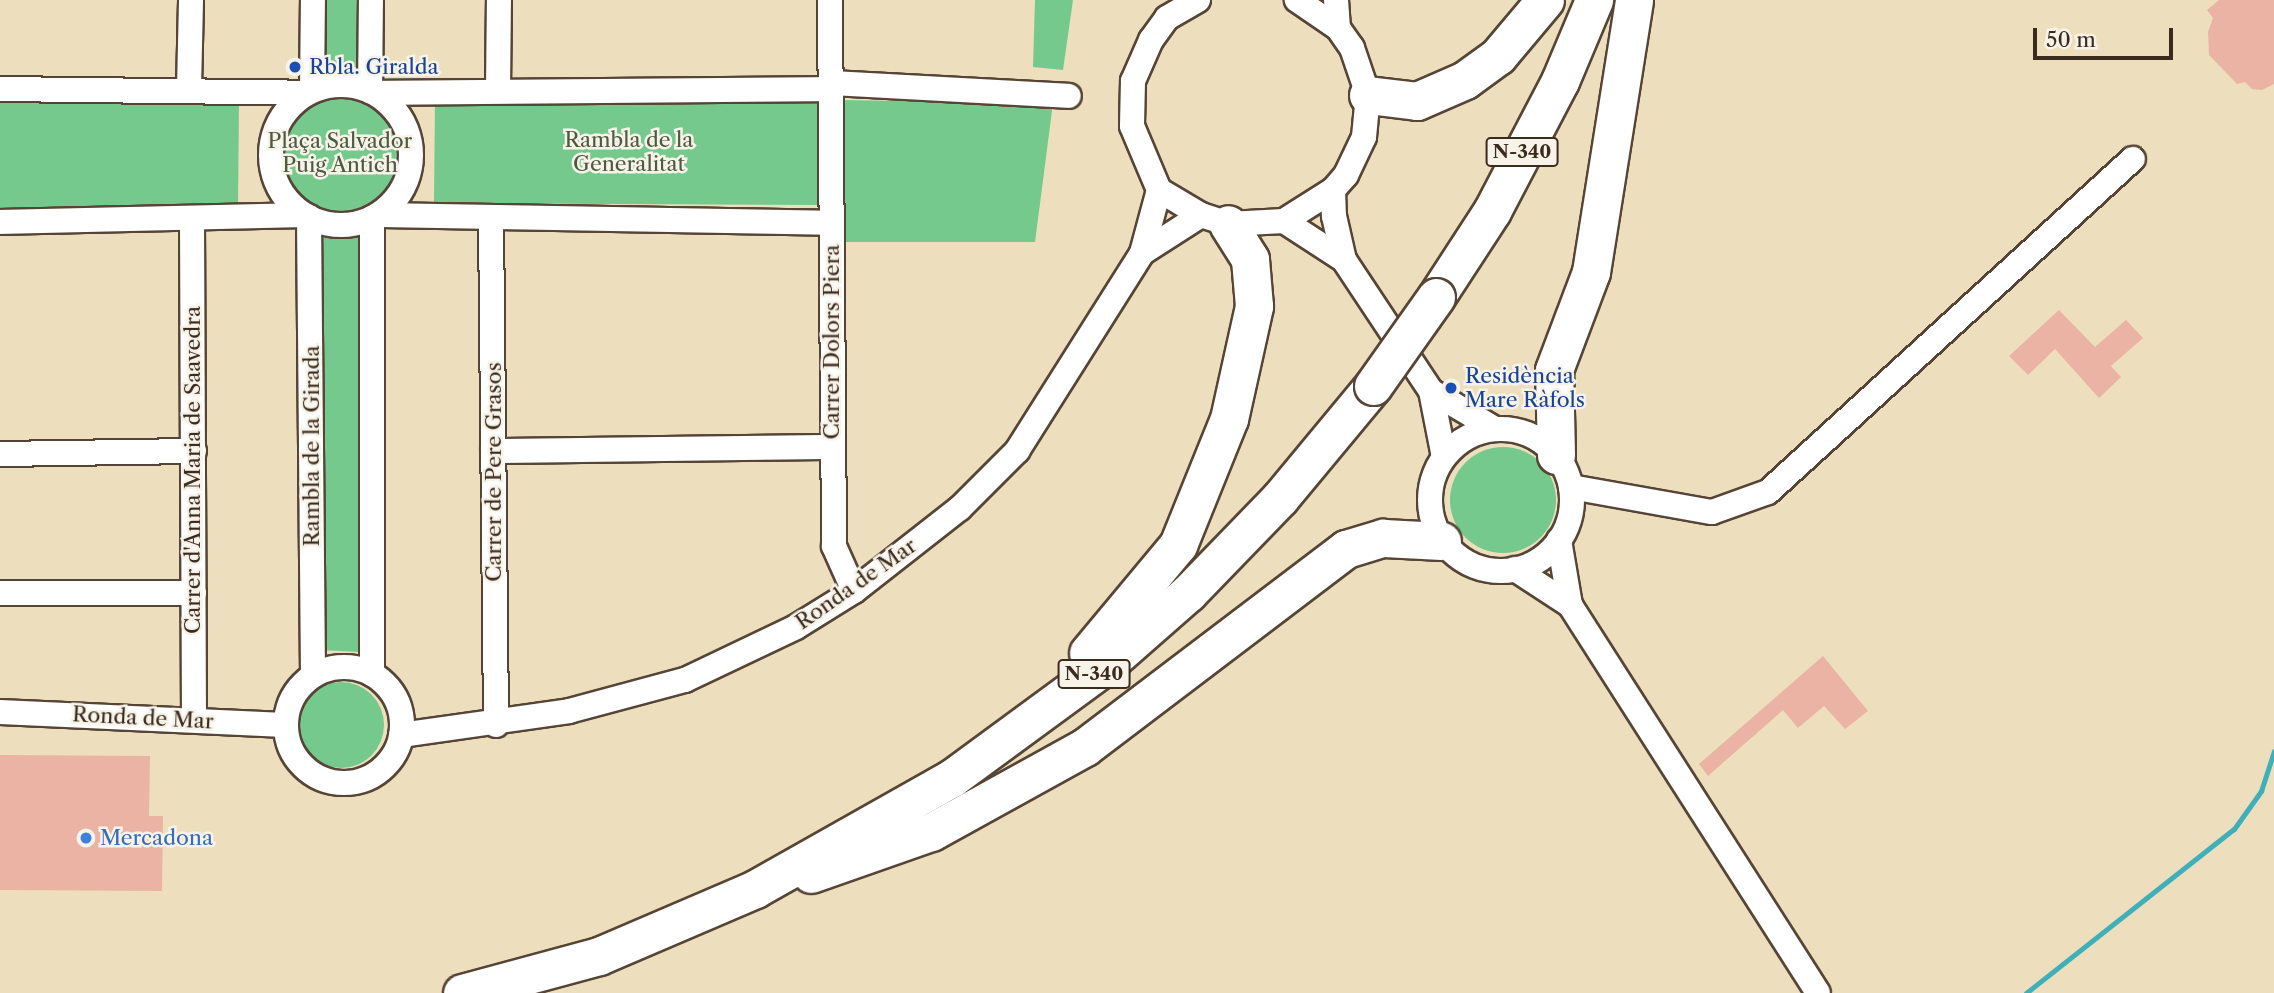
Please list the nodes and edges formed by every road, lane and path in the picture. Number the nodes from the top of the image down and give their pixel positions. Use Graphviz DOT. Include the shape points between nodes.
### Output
graph roads {
  1 [pos="191,0"];
  2 [pos="313,0"];
  3 [pos="371,0"];
  4 [pos="499,0"];
  5 [pos="830,0"];
  6 [pos="1198,0"];
  7 [pos="1297,0"];
  8 [pos="1336,0"];
  9 [pos="1545,0"];
  10 [pos="1594,0"];
  11 [pos="1634,0"];
  12 [pos="1163,9"];
  13 [pos="1338,28"];
  14 [pos="831,86"];
  15 [pos="0,89"];
  16 [pos="189,89"];
  17 [pos="498,90"];
  18 [pos="310,92"];
  19 [pos="372,92"];
  20 [pos="1367,95"];
  21 [pos="1069,96"];
  22 [pos="2133,159"];
  23 [pos="1159,190"];
  24 [pos="1333,190"];
  25 [pos="307,216"];
  26 [pos="375,216"];
  27 [pos="491,219"];
  28 [pos="1215,219"];
  29 [pos="192,220"];
  30 [pos="1284,221"];
  31 [pos="0,222"];
  32 [pos="831,223"];
  33 [pos="1142,253"];
  34 [pos="1344,260"];
  35 [pos="1430,391"];
  36 [pos="1495,429"];
  37 [pos="833,447"];
  38 [pos="194,451"];
  39 [pos="493,451"];
  40 [pos="0,454"];
  41 [pos="1444,457"];
  42 [pos="1563,471"];
  43 [pos="1559,540"];
  44 [pos="1442,541"];
  45 [pos="1515,569"];
  46 [pos="854,591"];
  47 [pos="0,593"];
  48 [pos="194,593"];
  49 [pos="1570,605"];
  50 [pos="372,674"];
  51 [pos="313,675"];
  52 [pos="0,712"];
  53 [pos="194,720"];
  54 [pos="285,724"];
  55 [pos="496,724"];
  56 [pos="401,736"];
  57 [pos="755,889"];
  58 [pos="462,993"];
  59 [pos="1818,993"];
  1 -- 16 [label="street"];
  2 -- 18 [label="street"];
  3 -- 19 [label="street"];
  4 -- 17 [label="street"];
  5 -- 14 [label="street, Carrer Dolors Piera"];
  6 -- 12 [label="street"];
  7 -- 13 [label="street"];
  8 -- 13 [label="street"];
  9 -- 20 [label="highway" via="1498,56 1465,80 1417,101"];
  10 -- 57 [label="highway, N-340, bridge" via="1560,81 1492,211 1373,386 1280,498 1188,593 1106,665 952,779"];
  11 -- 42 [label="highway" via="1591,272 1554,370"];
  12 -- 23 [label="street" via="1133,81 1132,126"];
  13 -- 20 [label="street" via="1352,48"];
  14 -- 17 [label="street"];
  14 -- 21 [label="street"];
  14 -- 32 [label="street, Carrer Dolors Piera"];
  15 -- 16 [label="street"];
  16 -- 18 [label="street"];
  17 -- 19 [label="street"];
  18 -- 19 [label="street" via="351,85"];
  18 -- 25 [label="street" via="279,122 271,163 276,183"];
  19 -- 26 [label="street" via="404,123 411,164 394,202"];
  20 -- 24 [label="street" via="1364,137 1346,176"];
  22 -- 42 [label="street" via="1768,492 1712,512"];
  23 -- 28 [label="street"];
  23 -- 33 [label="street, Ronda de Mar"];
  24 -- 30 [label="street"];
  24 -- 34 [label="street"];
  25 -- 26 [label="street" via="341,225"];
  25 -- 29 [label="street"];
  25 -- 51 [label="street, Rambla de la Girada"];
  26 -- 27 [label="street"];
  26 -- 50 [label="street"];
  27 -- 32 [label="street"];
  27 -- 39 [label="street, Carrer de Pere Grasos"];
  28 -- 30 [label="street"];
  28 -- 33 [label="street, Ronda de Mar"];
  28 -- 57 [label="highway" via="1250,259 1254,306 1229,419 1178,545 1101,642 998,732 814,843"];
  29 -- 31 [label="street"];
  29 -- 38 [label="street, Carrer d'Anna Maria de Saavedra"];
  30 -- 34 [label="street"];
  32 -- 37 [label="street, Carrer Dolors Piera"];
  33 -- 46 [label="street, Ronda de Mar" via="1017,451 960,508"];
  34 -- 35 [label="street"];
  35 -- 36 [label="street"];
  35 -- 41 [label="street"];
  36 -- 41 [label="street" via="1473,435"];
  36 -- 42 [label="street" via="1527,433"];
  37 -- 39 [label="street"];
  37 -- 46 [label="street, Carrer Dolors Piera" via="834,546"];
  38 -- 40 [label="street"];
  38 -- 48 [label="street, Carrer d'Anna Maria de Saavedra"];
  39 -- 55 [label="street, Carrer de Pere Grasos"];
  41 -- 44 [label="street" via="1430,495 1432,518"];
  42 -- 43 [label="street" via="1572,508"];
  43 -- 45 [label="street" via="1538,559"];
  43 -- 49 [label="street"];
  44 -- 45 [label="street" via="1478,567"];
  44 -- 57 [label="highway" via="1382,538 1346,549 1085,747 931,832 845,866"];
  45 -- 49 [label="street"];
  46 -- 55 [label="street, Ronda de Mar" via="796,627 685,680 569,711"];
  47 -- 48 [label="street"];
  48 -- 53 [label="street, Carrer d'Anna Maria de Saavedra"];
  49 -- 59 [label="street"];
  50 -- 51 [label="street" via="342,667"];
  50 -- 56 [label="street" via="397,700"];
  51 -- 54 [label="street" via="293,696"];
  52 -- 53 [label="street, Ronda de Mar"];
  53 -- 54 [label="street, Ronda de Mar"];
  54 -- 56 [label="street" via="288,743 310,773 346,783 380,770"];
  55 -- 56 [label="street, Ronda de Mar"];
  57 -- 58 [label="highway, N-340" via="599,956"];
}
